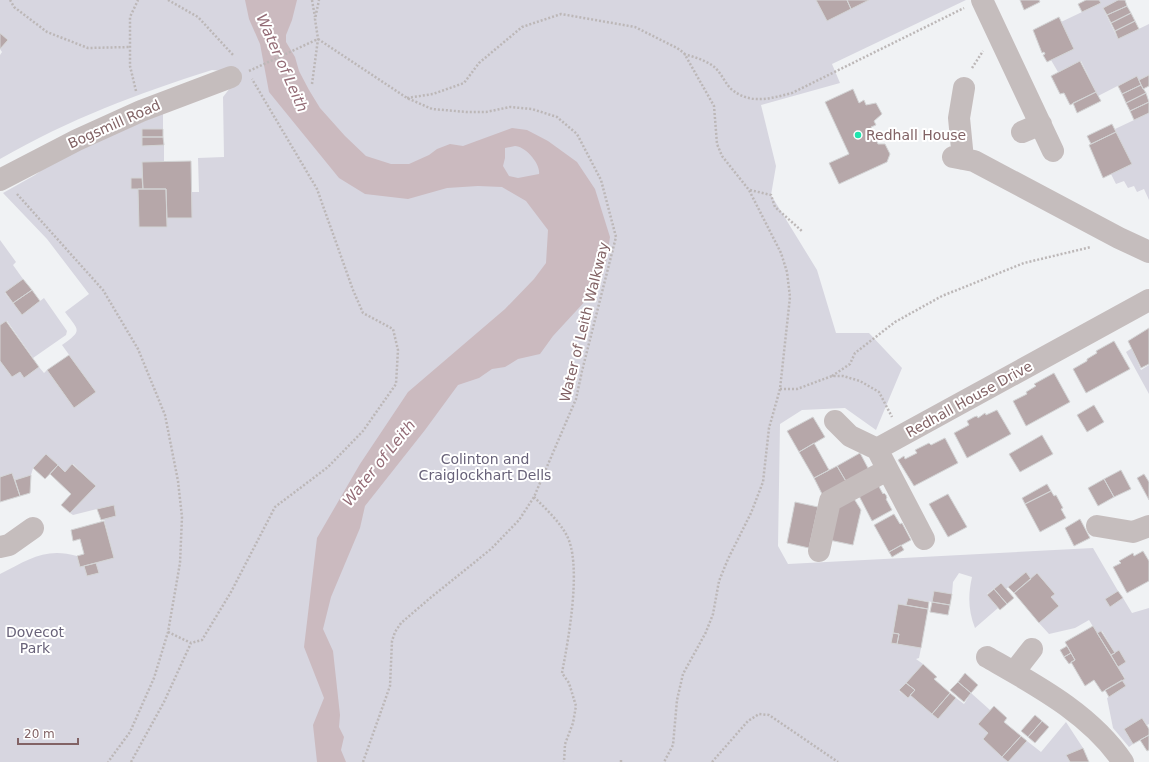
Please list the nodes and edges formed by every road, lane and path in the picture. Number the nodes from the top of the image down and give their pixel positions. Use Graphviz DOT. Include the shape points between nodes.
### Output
graph roads {
  1 [pos="10,0"];
  2 [pos="138,0"];
  3 [pos="168,0"];
  4 [pos="312,0"];
  5 [pos="319,0"];
  6 [pos="974,3"];
  7 [pos="315,19"];
  8 [pos="997,30"];
  9 [pos="318,39"];
  10 [pos="130,47"];
  11 [pos="684,53"];
  12 [pos="239,70"];
  13 [pos="312,84"];
  14 [pos="964,88"];
  15 [pos="407,98"];
  16 [pos="141,111"];
  17 [pos="1053,151"];
  18 [pos="6,184"];
  19 [pos="749,190"];
  20 [pos="803,232"];
  21 [pos="1119,238"];
  22 [pos="1149,252"];
  23 [pos="1149,300"];
  24 [pos="832,376"];
  25 [pos="780,389"];
  26 [pos="835,421"];
  27 [pos="902,435"];
  28 [pos="877,450"];
  29 [pos="887,470"];
  30 [pos="534,497"];
  31 [pos="1097,526"];
  32 [pos="1149,526"];
  33 [pos="33,528"];
  34 [pos="924,539"];
  35 [pos="0,547"];
  36 [pos="819,551"];
  37 [pos="168,632"];
  38 [pos="191,643"];
  39 [pos="1032,649"];
  40 [pos="987,657"];
  41 [pos="1014,672"];
  42 [pos="108,762"];
  43 [pos="131,762"];
  44 [pos="363,762"];
  45 [pos="564,762"];
  46 [pos="664,762"];
  47 [pos="712,762"];
  48 [pos="838,762"];
  49 [pos="1123,762"];
  1 -- 10 [label="path" via="14,7 47,32 88,48"];
  2 -- 10 [label="path" via="130,17"];
  3 -- 12 [label="path" via="198,17"];
  4 -- 7 [label="path"];
  5 -- 7 [label="path"];
  6 -- 8 [label="street"];
  6 -- 11 [label="path" via="783,96 752,100 740,95 730,88 714,66"];
  7 -- 9 [label="path"];
  8 -- 14 [label="path" via="976,60"];
  8 -- 17 [label="street" via="1031,128"];
  9 -- 12 [label="path"];
  9 -- 13 [label="path"];
  9 -- 15 [label="path, Water of Leith Walkway"];
  10 -- 16 [label="path" via="130,66"];
  11 -- 15 [label="path" via="635,27 561,14 522,27 479,63 464,83 433,94"];
  11 -- 19 [label="path" via="714,106 717,144 722,156"];
  12 -- 16 [label="street, Bogsmill Road"];
  12 -- 38 [label="path" via="317,189 363,312 393,329 398,350 396,384 363,431 328,467 275,507 231,592 202,640"];
  14 -- 21 [label="street" via="959,118 958,158 974,161"];
  15 -- 30 [label="path, Water of Leith Walkway" via="432,109 486,112 510,107 532,109 557,117 577,134 601,180 616,237 576,399"];
  16 -- 18 [label="street, Bogsmill Road" via="77,140"];
  18 -- 37 [label="path" via="58,237 103,290 138,349 165,415 182,517 180,563"];
  19 -- 20 [label="path" via="771,195 775,207"];
  19 -- 25 [label="path" via="787,272 790,297"];
  21 -- 22 [label="street"];
  21 -- 24 [label="path" via="1097,246 1024,263 942,296 894,322 855,353 850,364"];
  23 -- 27 [label="street, Redhall House Drive"];
  24 -- 25 [label="path" via="797,389"];
  24 -- 27 [label="path" via="860,381 879,392"];
  25 -- 46 [label="path" via="769,428 763,482 719,581 713,614 706,632 683,674 677,700 673,745"];
  26 -- 28 [label="street" via="850,436"];
  27 -- 28 [label="street, Redhall House Drive"];
  28 -- 29 [label="street"];
  29 -- 34 [label="street"];
  29 -- 36 [label="street" via="830,501"];
  30 -- 44 [label="path, Water of Leith Walkway" via="519,520 491,549 424,604 395,632 392,641 390,686"];
  30 -- 45 [label="path" via="567,534 571,550 572,606 562,673 569,683 576,706 565,744"];
  31 -- 32 [label="street" via="1133,532"];
  33 -- 35 [label="street" via="9,545"];
  37 -- 38 [label="path"];
  37 -- 42 [label="path" via="154,678 130,732"];
  38 -- 43 [label="path" via="164,702"];
  39 -- 41 [label="street"];
  40 -- 41 [label="street"];
  41 -- 49 [label="street" via="1085,720"];
  47 -- 48 [label="path" via="748,721 759,714 769,715"];
}
